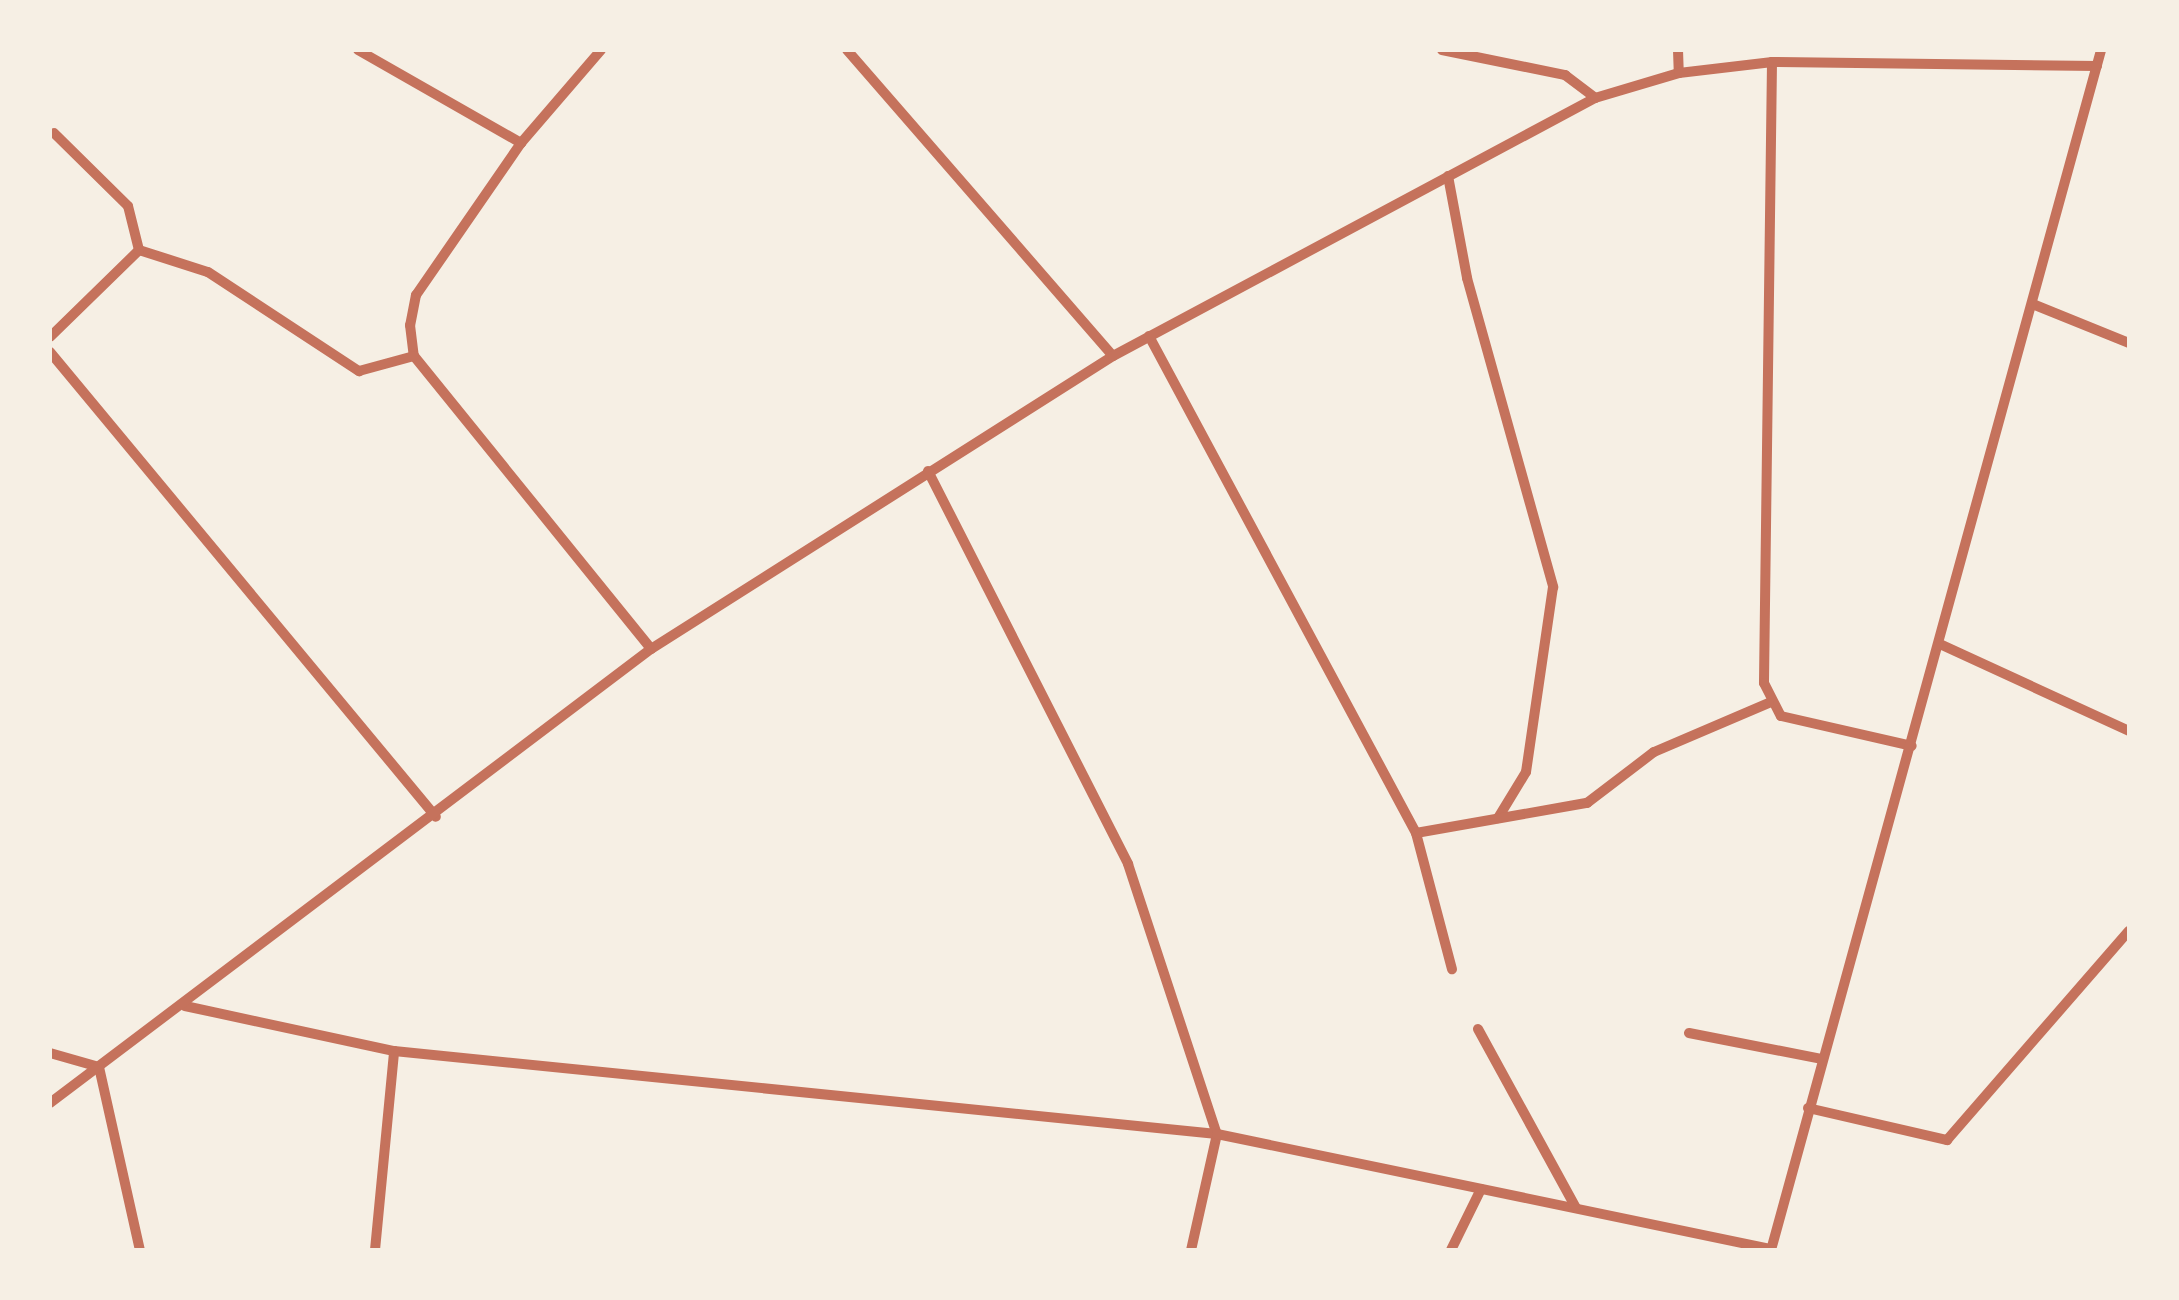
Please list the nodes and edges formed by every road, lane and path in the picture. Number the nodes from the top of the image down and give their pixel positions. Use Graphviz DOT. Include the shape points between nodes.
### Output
graph roads {
  1 [pos="358,50"];
  2 [pos="601,50"];
  3 [pos="847,50"];
  4 [pos="1442,50"];
  5 [pos="1678,50"];
  6 [pos="2101,50"];
  7 [pos="1772,62"];
  8 [pos="2096,66"];
  9 [pos="1680,73"];
  10 [pos="1595,98"];
  11 [pos="54,133"];
  12 [pos="520,143"];
  13 [pos="1448,176"];
  14 [pos="138,250"];
  15 [pos="2034,304"];
  16 [pos="1149,336"];
  17 [pos="50,337"];
  18 [pos="2129,343"];
  19 [pos="50,352"];
  20 [pos="414,356"];
  21 [pos="1113,356"];
  22 [pos="928,470"];
  23 [pos="1942,645"];
  24 [pos="652,650"];
  25 [pos="1769,703"];
  26 [pos="2129,730"];
  27 [pos="1912,746"];
  28 [pos="436,818"];
  29 [pos="1498,818"];
  30 [pos="1416,833"];
  31 [pos="2129,931"];
  32 [pos="1452,969"];
  33 [pos="185,1006"];
  34 [pos="1478,1029"];
  35 [pos="1689,1033"];
  36 [pos="394,1051"];
  37 [pos="50,1053"];
  38 [pos="1822,1059"];
  39 [pos="99,1067"];
  40 [pos="50,1103"];
  41 [pos="1808,1108"];
  42 [pos="1217,1134"];
  43 [pos="1482,1189"];
  44 [pos="1576,1208"];
  45 [pos="1771,1249"];
  46 [pos="140,1250"];
  47 [pos="375,1250"];
  48 [pos="1192,1250"];
  49 [pos="1451,1250"];
  1 -- 12 [label="street"];
  2 -- 12 [label="street"];
  3 -- 21 [label="street"];
  4 -- 10 [label="street" via="1565,75"];
  5 -- 9 [label="street"];
  6 -- 8 [label="street"];
  7 -- 8 [label="street"];
  7 -- 9 [label="street"];
  7 -- 25 [label="street"];
  8 -- 15 [label="street"];
  9 -- 10 [label="street"];
  10 -- 13 [label="street"];
  11 -- 14 [label="street" via="128,206"];
  12 -- 20 [label="street" via="416,295"];
  13 -- 16 [label="street"];
  13 -- 29 [label="street" via="1552,587 1526,772"];
  14 -- 17 [label="street"];
  14 -- 20 [label="street" via="208,272 359,371"];
  15 -- 18 [label="street"];
  15 -- 23 [label="street"];
  16 -- 21 [label="street"];
  16 -- 30 [label="street"];
  19 -- 28 [label="street"];
  20 -- 24 [label="street"];
  21 -- 22 [label="street"];
  22 -- 24 [label="street"];
  22 -- 42 [label="street" via="1128,864"];
  23 -- 26 [label="street"];
  23 -- 27 [label="street"];
  24 -- 28 [label="street"];
  25 -- 27 [label="street" via="1781,716"];
  25 -- 29 [label="street" via="1654,752 1587,802"];
  27 -- 38 [label="street"];
  28 -- 33 [label="street"];
  29 -- 30 [label="street"];
  30 -- 32 [label="street"];
  31 -- 41 [label="street" via="1947,1140"];
  33 -- 36 [label="street"];
  33 -- 39 [label="street"];
  34 -- 44 [label="street"];
  35 -- 38 [label="street"];
  36 -- 42 [label="street"];
  36 -- 47 [label="street"];
  37 -- 39 [label="street"];
  38 -- 41 [label="street"];
  39 -- 40 [label="street"];
  39 -- 46 [label="street"];
  41 -- 45 [label="street"];
  42 -- 43 [label="street"];
  42 -- 48 [label="street"];
  43 -- 44 [label="street"];
  43 -- 49 [label="street"];
  44 -- 45 [label="street"];
}
